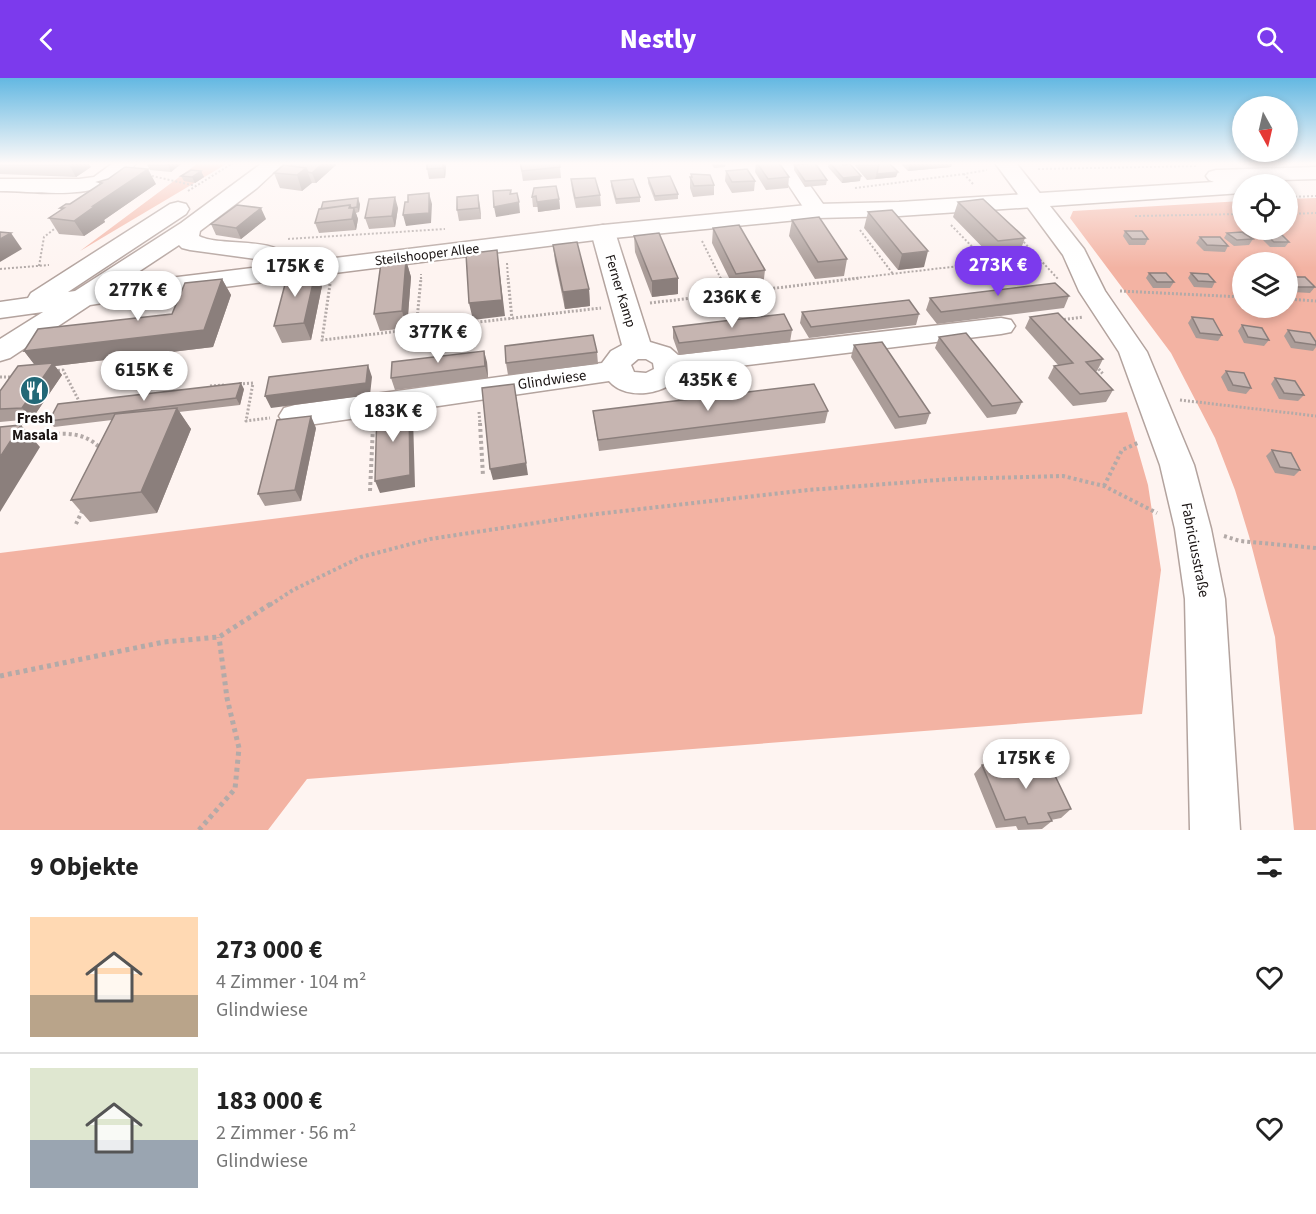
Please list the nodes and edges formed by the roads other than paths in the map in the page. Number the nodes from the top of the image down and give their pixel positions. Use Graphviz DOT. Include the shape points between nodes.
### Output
graph roads {
  1 [pos="198,198"];
  2 [pos="228,198"];
  3 [pos="808,198"];
  4 [pos="939,198"];
  5 [pos="1016,198"];
  6 [pos="817,211"];
  7 [pos="189,228"];
  8 [pos="603,232"];
  9 [pos="278,258"];
  10 [pos="121,274"];
  11 [pos="0,286"];
  12 [pos="78,288"];
  13 [pos="29,306"];
  14 [pos="0,309"];
  15 [pos="0,325"];
  16 [pos="1001,326"];
  17 [pos="638,350"];
  18 [pos="0,352"];
  19 [pos="670,365"];
  20 [pos="616,370"];
  21 [pos="295,416"];
  22 [pos="1215,830"];
  1 -- 12 [label="main road"];
  2 -- 7 [label="main road"];
  3 -- 6 [label="main road"];
  4 -- 6 [label="main road, Steilshooper Allee" via="849,216"];
  5 -- 22 [label="main road, Fabriciusstraße" via="1061,263 1083,304 1133,352 1177,465 1205,599"];
  6 -- 8 [label="main road, Steilshooper Allee"];
  7 -- 9 [label="main road" via="190,243 260,250"];
  7 -- 10 [label="main road"];
  8 -- 9 [label="main road, Steilshooper Allee"];
  8 -- 12 [label="main road, Steilshooper Allee"];
  8 -- 17 [label="main road, Ferner Kamp"];
  9 -- 10 [label="main road, Steilshooper Allee"];
  10 -- 12 [label="main road"];
  11 -- 12 [label="main road, Steilshooper Allee"];
  12 -- 13 [label="main road, Steilshooper Allee"];
  12 -- 18 [label="main road"];
  13 -- 14 [label="main road, Steilshooper Allee"];
  13 -- 15 [label="main road"];
  16 -- 19 [label="main road"];
  17 -- 19 [label="main road" via="662,355"];
  17 -- 20 [label="main road" via="623,355"];
  19 -- 20 [label="main road" via="665,376 651,383 633,383"];
  20 -- 21 [label="main road, Glindwiese"];
}
